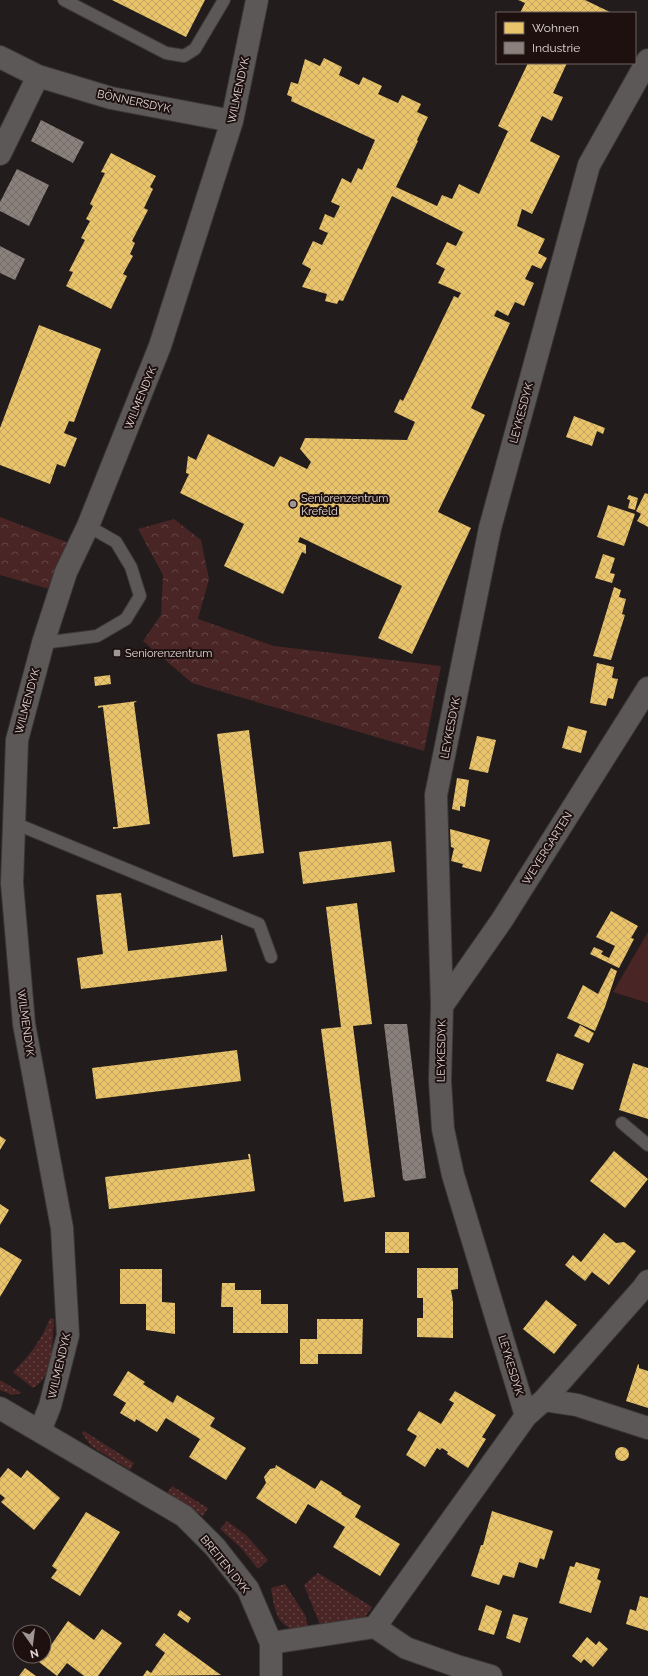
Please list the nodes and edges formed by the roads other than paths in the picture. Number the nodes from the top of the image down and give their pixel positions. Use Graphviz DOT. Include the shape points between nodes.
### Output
graph roads {
  1 [pos="64,0"];
  2 [pos="224,0"];
  3 [pos="258,0"];
  4 [pos="0,57"];
  5 [pos="648,60"];
  6 [pos="38,76"];
  7 [pos="232,121"];
  8 [pos="0,154"];
  9 [pos="88,526"];
  10 [pos="43,643"];
  11 [pos="648,688"];
  12 [pos="14,823"];
  13 [pos="271,957"];
  14 [pos="442,1006"];
  15 [pos="622,1123"];
  16 [pos="648,1145"];
  17 [pos="646,1286"];
  18 [pos="544,1400"];
  19 [pos="0,1408"];
  20 [pos="526,1416"];
  21 [pos="648,1428"];
  22 [pos="40,1431"];
  23 [pos="375,1627"];
  24 [pos="271,1644"];
  25 [pos="271,1676"];
  26 [pos="491,1676"];
  1 -- 2 [label="lane" via="166,53 184,56 195,50"];
  3 -- 7 [label="street, WILMENDYK"];
  4 -- 6 [label="street, BÖNNERSDYK"];
  5 -- 14 [label="street, LEYKESDYK" via="589,165 490,528 436,795"];
  6 -- 7 [label="street, BÖNNERSDYK" via="111,98"];
  6 -- 8 [label="street"];
  7 -- 9 [label="street, WILMENDYK" via="160,346"];
  9 -- 10 [label="street, WILMENDYK" via="66,572"];
  9 -- 10 [label="lane" via="116,542 131,567 140,596 126,620 97,636"];
  10 -- 12 [label="street, WILMENDYK" via="17,740"];
  11 -- 14 [label="street, WEYERGARTEN" via="502,920"];
  12 -- 13 [label="lane" via="259,924"];
  12 -- 22 [label="street, WILMENDYK" via="12,883 24,1024 62,1228 68,1335 50,1406"];
  14 -- 20 [label="street, LEYKESDYK" via="440,1081 444,1129 453,1175"];
  15 -- 16 [label="lane"];
  17 -- 18 [label="street"];
  18 -- 20 [label="street"];
  18 -- 21 [label="street" via="577,1405"];
  19 -- 22 [label="street, BREITEN DYK"];
  20 -- 23 [label="street"];
  22 -- 24 [label="street, BREITEN DYK" via="184,1516 215,1547 248,1589"];
  23 -- 24 [label="street"];
  23 -- 26 [label="street" via="406,1648"];
  24 -- 25 [label="street"];
}
